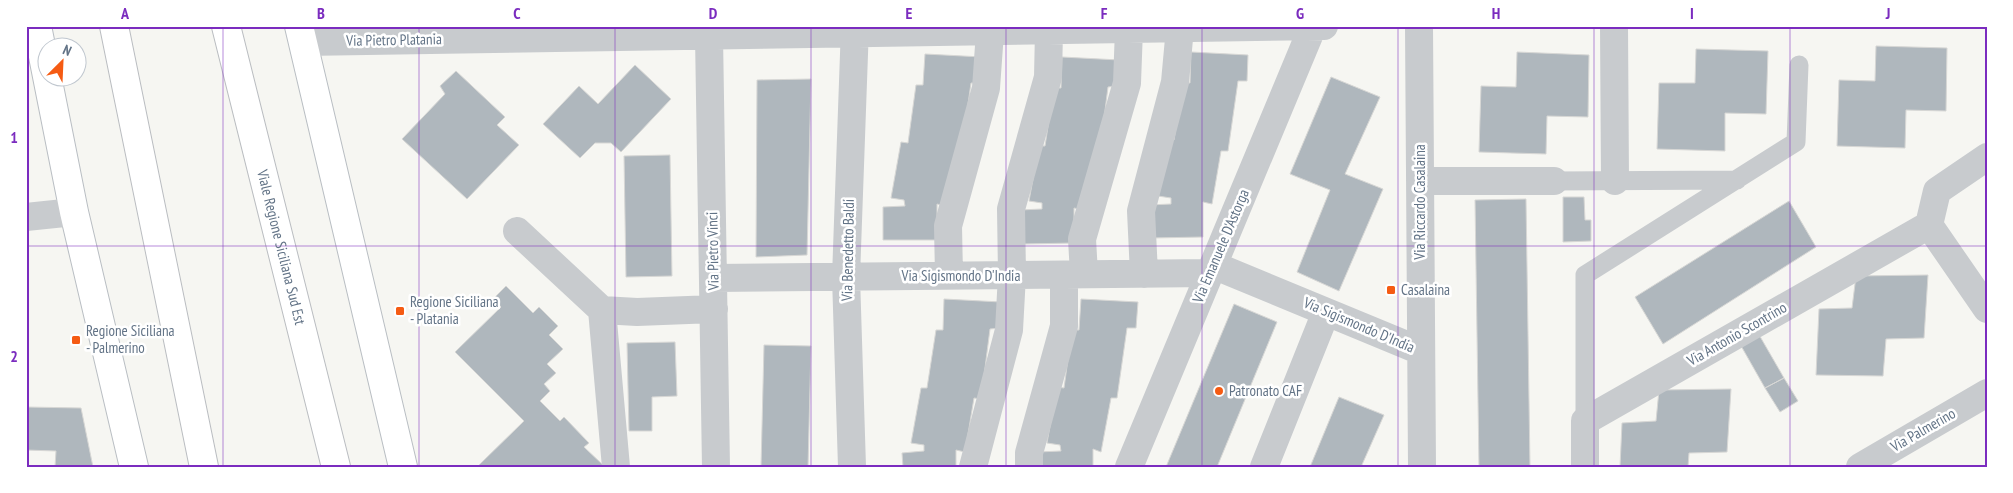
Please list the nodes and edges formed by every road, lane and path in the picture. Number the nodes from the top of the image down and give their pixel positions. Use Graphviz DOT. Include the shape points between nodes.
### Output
graph roads {
  1 [pos="37,26"];
  2 [pos="114,26"];
  3 [pos="226,26"];
  4 [pos="1313,26"];
  5 [pos="1324,26"];
  6 [pos="1419,26"];
  7 [pos="1614,26"];
  8 [pos="1126,28"];
  9 [pos="1180,28"];
  10 [pos="854,30"];
  11 [pos="1049,31"];
  12 [pos="633,32"];
  13 [pos="990,32"];
  14 [pos="301,34"];
  15 [pos="709,36"];
  16 [pos="1799,65"];
  17 [pos="1987,157"];
  18 [pos="1738,180"];
  19 [pos="1420,181"];
  20 [pos="1554,181"];
  21 [pos="1615,181"];
  22 [pos="74,212"];
  23 [pos="26,217"];
  24 [pos="1929,224"];
  25 [pos="517,231"];
  26 [pos="1211,269"];
  27 [pos="1074,274"];
  28 [pos="1144,274"];
  29 [pos="949,275"];
  30 [pos="1012,275"];
  31 [pos="846,277"];
  32 [pos="714,278"];
  33 [pos="1987,308"];
  34 [pos="602,310"];
  35 [pos="714,310"];
  36 [pos="1326,312"];
  37 [pos="1421,352"];
  38 [pos="1987,393"];
  39 [pos="1584,421"];
  40 [pos="134,467"];
  41 [pos="204,467"];
  42 [pos="336,467"];
  43 [pos="403,467"];
  44 [pos="616,467"];
  45 [pos="716,467"];
  46 [pos="852,467"];
  47 [pos="973,467"];
  48 [pos="1029,467"];
  49 [pos="1129,467"];
  50 [pos="1264,467"];
  51 [pos="1422,467"];
  52 [pos="1585,467"];
  53 [pos="1860,467"];
  1 -- 22 [label="main road"];
  2 -- 41 [label="main road"];
  3 -- 42 [label="main road, Viale Regione Siciliana Sud Est"];
  4 -- 5 [label="street, Via Pietro Platania"];
  4 -- 9 [label="street, Via Pietro Platania"];
  4 -- 26 [label="street, Via Emanuele D'Astorga"];
  6 -- 19 [label="street, Via Riccardo Casalaina"];
  7 -- 21 [label="street"];
  8 -- 9 [label="street, Via Pietro Platania"];
  8 -- 11 [label="street, Via Pietro Platania"];
  8 -- 27 [label="street" via="1127,83"];
  9 -- 28 [label="street" via="1175,82 1141,211"];
  10 -- 13 [label="street, Via Pietro Platania"];
  10 -- 15 [label="street, Via Pietro Platania"];
  10 -- 31 [label="street, Via Benedetto Baldi"];
  11 -- 13 [label="street, Via Pietro Platania"];
  11 -- 30 [label="street" via="1048,78 1011,209"];
  12 -- 14 [label="street, Via Pietro Platania"];
  12 -- 15 [label="street, Via Pietro Platania"];
  13 -- 29 [label="street" via="986,88 948,226"];
  14 -- 43 [label="main road"];
  15 -- 32 [label="street, Via Pietro Vinci"];
  16 -- 18 [label="lane" via="1796,142"];
  17 -- 24 [label="street" via="1937,191"];
  18 -- 21 [label="lane"];
  18 -- 39 [label="lane" via="1585,275"];
  19 -- 20 [label="street"];
  19 -- 37 [label="street, Via Riccardo Casalaina"];
  20 -- 21 [label="lane"];
  22 -- 23 [label="street"];
  22 -- 40 [label="main road"];
  24 -- 33 [label="street"];
  24 -- 39 [label="street, Via Antonio Scontrino"];
  25 -- 34 [label="street"];
  26 -- 28 [label="street, Via Sigismondo D'India"];
  26 -- 36 [label="street, Via Sigismondo D'India"];
  26 -- 49 [label="street, Via Emanuele D'Astorga"];
  27 -- 28 [label="street, Via Sigismondo D'India"];
  27 -- 30 [label="street, Via Sigismondo D'India"];
  27 -- 48 [label="street" via="1064,326 1028,453"];
  29 -- 30 [label="street, Via Sigismondo D'India"];
  29 -- 31 [label="street, Via Sigismondo D'India"];
  30 -- 47 [label="street" via="1010,330"];
  31 -- 32 [label="street, Via Sigismondo D'India"];
  31 -- 46 [label="street, Via Benedetto Baldi"];
  32 -- 35 [label="street, Via Pietro Vinci"];
  34 -- 35 [label="street"];
  34 -- 44 [label="street"];
  35 -- 45 [label="street, Via Pietro Vinci"];
  36 -- 37 [label="street, Via Sigismondo D'India"];
  36 -- 50 [label="street"];
  37 -- 51 [label="street, Via Riccardo Casalaina"];
  38 -- 53 [label="street, Via Palmerino"];
  39 -- 52 [label="street"];
}
